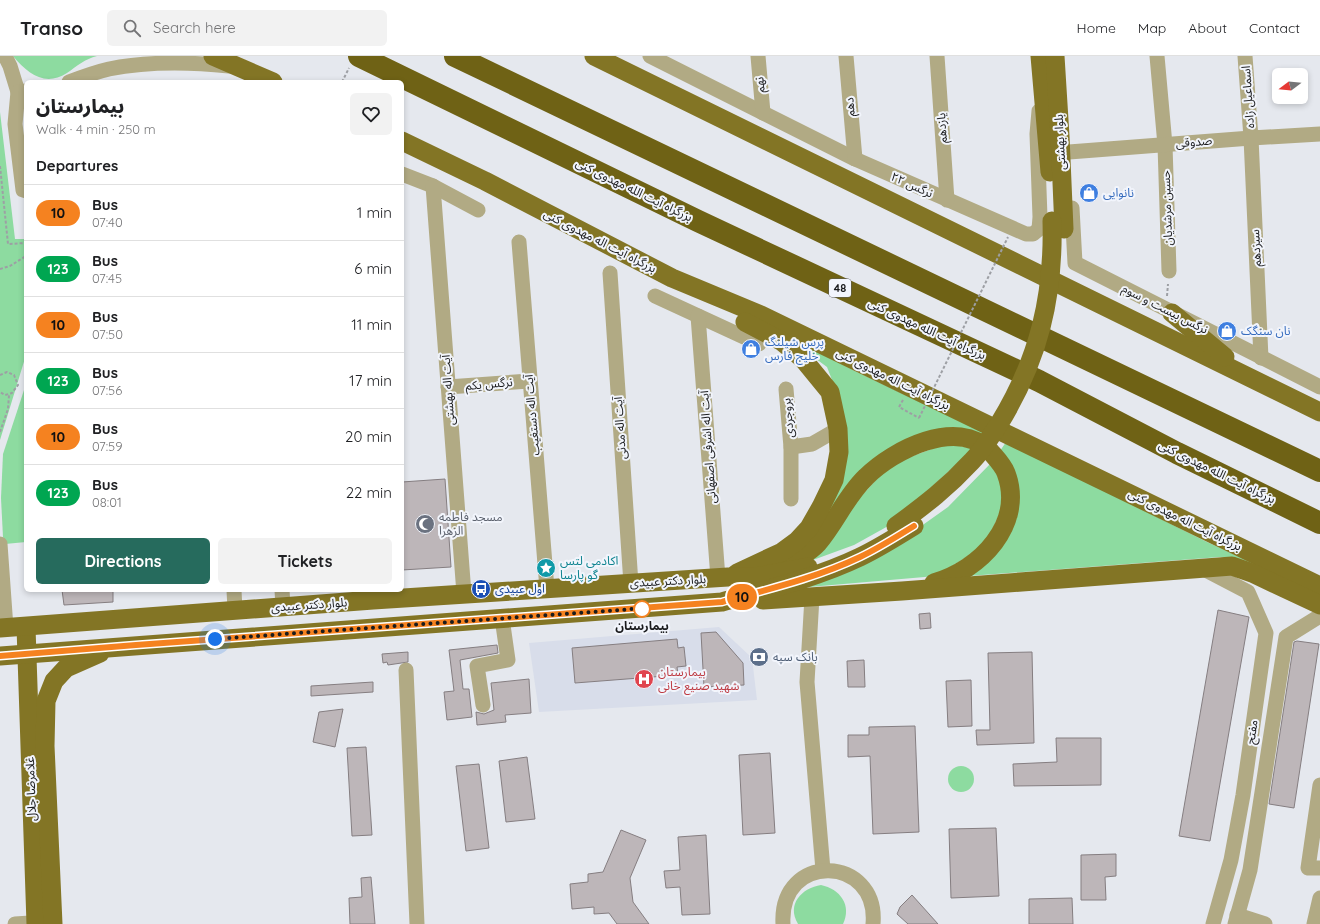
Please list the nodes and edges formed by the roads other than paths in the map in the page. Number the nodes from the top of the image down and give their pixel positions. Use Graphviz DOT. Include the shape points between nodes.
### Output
graph roads {
  1 [pos="5,56"];
  2 [pos="213,56"];
  3 [pos="359,56"];
  4 [pos="455,56"];
  5 [pos="650,56"];
  6 [pos="758,56"];
  7 [pos="846,56"];
  8 [pos="937,56"];
  9 [pos="1040,56"];
  10 [pos="1055,56"];
  11 [pos="1157,56"];
  12 [pos="1245,56"];
  13 [pos="598,57"];
  14 [pos="666,60"];
  15 [pos="239,67"];
  16 [pos="1042,76"];
  17 [pos="90,78"];
  18 [pos="79,80"];
  19 [pos="268,80"];
  20 [pos="22,91"];
  21 [pos="763,113"];
  22 [pos="21,123"];
  23 [pos="1320,134"];
  24 [pos="1251,138"];
  25 [pos="404,143"];
  26 [pos="1164,145"];
  27 [pos="1069,152"];
  28 [pos="855,159"];
  29 [pos="404,175"];
  30 [pos="433,186"];
  31 [pos="24,190"];
  32 [pos="947,200"];
  33 [pos="478,210"];
  34 [pos="1058,225"];
  35 [pos="519,242"];
  36 [pos="1169,271"];
  37 [pos="610,273"];
  38 [pos="672,278"];
  39 [pos="655,296"];
  40 [pos="1169,311"];
  41 [pos="698,316"];
  42 [pos="759,344"];
  43 [pos="1260,358"];
  44 [pos="1247,376"];
  45 [pos="529,380"];
  46 [pos="448,387"];
  47 [pos="1320,387"];
  48 [pos="786,389"];
  49 [pos="1320,412"];
  50 [pos="838,429"];
  51 [pos="812,444"];
  52 [pos="791,447"];
  53 [pos="839,452"];
  54 [pos="1320,471"];
  55 [pos="792,499"];
  56 [pos="1320,523"];
  57 [pos="905,526"];
  58 [pos="0,544"];
  59 [pos="1202,568"];
  60 [pos="755,577"];
  61 [pos="723,578"];
  62 [pos="631,584"];
  63 [pos="547,589"];
  64 [pos="902,591"];
  65 [pos="234,592"];
  66 [pos="464,594"];
  67 [pos="373,595"];
  68 [pos="812,597"];
  69 [pos="1317,597"];
  70 [pos="282,598"];
  71 [pos="722,602"];
  72 [pos="235,610"];
  73 [pos="1320,616"];
  74 [pos="502,618"];
  75 [pos="26,626"];
  76 [pos="3,628"];
  77 [pos="120,646"];
  78 [pos="27,654"];
  79 [pos="0,656"];
  80 [pos="406,670"];
  81 [pos="483,705"];
  82 [pos="1320,785"];
  83 [pos="1314,868"];
  84 [pos="823,870"];
  85 [pos="1320,898"];
  86 [pos="1236,920"];
  87 [pos="44,923"];
  88 [pos="15,924"];
  89 [pos="417,924"];
  90 [pos="783,924"];
  91 [pos="872,924"];
  92 [pos="1213,924"];
  93 [pos="1265,924"];
  94 [pos="1314,924"];
  1 -- 20 [label="street"];
  2 -- 15 [label="main road"];
  3 -- 56 [label="highway, بزرگراه آیت الله مهدوی کنی / 48" via="698,221 1039,381 1177,453"];
  4 -- 54 [label="highway"];
  5 -- 14 [label="street, نرگس ۲۲"];
  6 -- 21 [label="street, نهم"];
  7 -- 28 [label="street, دهم"];
  8 -- 32 [label="street, یازدهم"];
  9 -- 16 [label="main road, بلوار بهشتی"];
  10 -- 27 [label="street"];
  10 -- 34 [label="main road, بلوار بهشتی" via="1060,136"];
  11 -- 26 [label="street, حسین مرشدیان"];
  12 -- 24 [label="street, اسماعیل زاده"];
  13 -- 44 [label="main road"];
  14 -- 21 [label="street, نرگس ۲۲"];
  15 -- 17 [label="street" via="195,63 153,64 110,69"];
  15 -- 19 [label="main road"];
  16 -- 32 [label="street, نرگس ۲۲" via="1037,134 1039,229 1033,234 1026,234"];
  16 -- 34 [label="main road, بلوار بهشتی"];
  17 -- 18 [label="street"];
  20 -- 22 [label="street"];
  21 -- 28 [label="street, نرگس ۲۲"];
  22 -- 31 [label="street"];
  23 -- 24 [label="street, صدوقی"];
  24 -- 26 [label="street, صدوقی"];
  24 -- 43 [label="street, سیزدهم"];
  25 -- 38 [label="main road, بزرگراه آیت اله مهدوی کنی" via="485,181"];
  26 -- 27 [label="street, صدوقی"];
  26 -- 36 [label="street, حسین مرشدیان"];
  27 -- 40 [label="street, نرگس بیست و سوم" via="1075,263"];
  28 -- 32 [label="street, نرگس ۲۲"];
  29 -- 30 [label="street"];
  30 -- 33 [label="street"];
  30 -- 46 [label="street, آیت اله بهشتی"];
  34 -- 57 [label="main road, bridge" via="1050,286 1036,345 1023,381 1005,414 973,460"];
  35 -- 45 [label="street, آیت اله دستغیب"];
  37 -- 62 [label="street, آیت اله مدنی"];
  38 -- 50 [label="main road" via="731,314 781,340 803,359 830,392"];
  38 -- 69 [label="main road, بزرگراه آیت اله مهدوی کنی" via="761,316 1282,568"];
  39 -- 41 [label="street"];
  40 -- 43 [label="street, نرگس بیست و سوم"];
  40 -- 44 [label="main road"];
  41 -- 42 [label="street"];
  41 -- 61 [label="street, آیت اله اشرفی اصفهانی"];
  43 -- 47 [label="street, نرگس بیست و سوم"];
  44 -- 49 [label="main road"];
  45 -- 46 [label="street, نرگس یکم"];
  45 -- 63 [label="street, آیت اله دستغیب"];
  46 -- 66 [label="street, آیت اله بهشتی"];
  48 -- 52 [label="street, بروجردی"];
  50 -- 51 [label="street, بروجردی"];
  50 -- 53 [label="main road"];
  51 -- 52 [label="street, بروجردی"];
  51 -- 53 [label="street, بروجردی"];
  52 -- 55 [label="street, بروجردی"];
  53 -- 61 [label="main road" via="834,480 809,528 782,552"];
  57 -- 60 [label="main road, بلوار دکتر عبیدی" via="833,559 806,568"];
  57 -- 71 [label="main road, بلوار دکتر عبیدی" via="882,546 836,568"];
  58 -- 76 [label="street"];
  59 -- 64 [label="main road"];
  59 -- 69 [label="main road" via="1232,566"];
  59 -- 92 [label="street, مفتح" via="1248,592 1266,633 1232,860"];
  60 -- 61 [label="main road, بلوار دکتر عبیدی"];
  60 -- 64 [label="main road" via="795,559 817,543 849,496 884,460 910,446 937,438 956,436 978,443 988,449 1006,472 1010,497 1007,518 996,541 982,558 964,571 941,581"];
  61 -- 62 [label="main road, بلوار دکتر عبیدی"];
  62 -- 63 [label="main road, بلوار دکتر عبیدی"];
  63 -- 66 [label="main road, بلوار دکتر عبیدی"];
  64 -- 68 [label="main road"];
  65 -- 72 [label="street"];
  66 -- 67 [label="main road, بلوار دکتر عبیدی"];
  67 -- 70 [label="main road, بلوار دکتر عبیدی"];
  68 -- 71 [label="main road"];
  68 -- 84 [label="street" via="807,682"];
  70 -- 72 [label="main road, بلوار دکتر عبیدی"];
  71 -- 74 [label="main road, بلوار دکتر عبیدی"];
  72 -- 75 [label="main road, بلوار دکتر عبیدی"];
  73 -- 86 [label="street, مفتح" via="1286,637 1250,870"];
  74 -- 77 [label="main road, بلوار دکتر عبیدی"];
  74 -- 81 [label="street" via="508,660 477,666"];
  75 -- 76 [label="main road, بلوار دکتر عبیدی"];
  75 -- 78 [label="main road, غلامرضا جلال"];
  77 -- 78 [label="main road, بلوار دکتر عبیدی"];
  77 -- 87 [label="main road, غلامرضا جلال" via="66,668 54,681 46,701"];
  78 -- 79 [label="main road, بلوار دکتر عبیدی"];
  78 -- 87 [label="main road, غلامرضا جلال"];
  80 -- 89 [label="street"];
  82 -- 83 [label="street"];
  84 -- 90 [label="street" via="808,874 795,883 786,896 782,911"];
  84 -- 91 [label="street" via="838,871 851,876 862,886 870,899 874,913"];
  85 -- 94 [label="street"];
  86 -- 93 [label="street"];
  87 -- 88 [label="street"];
}
